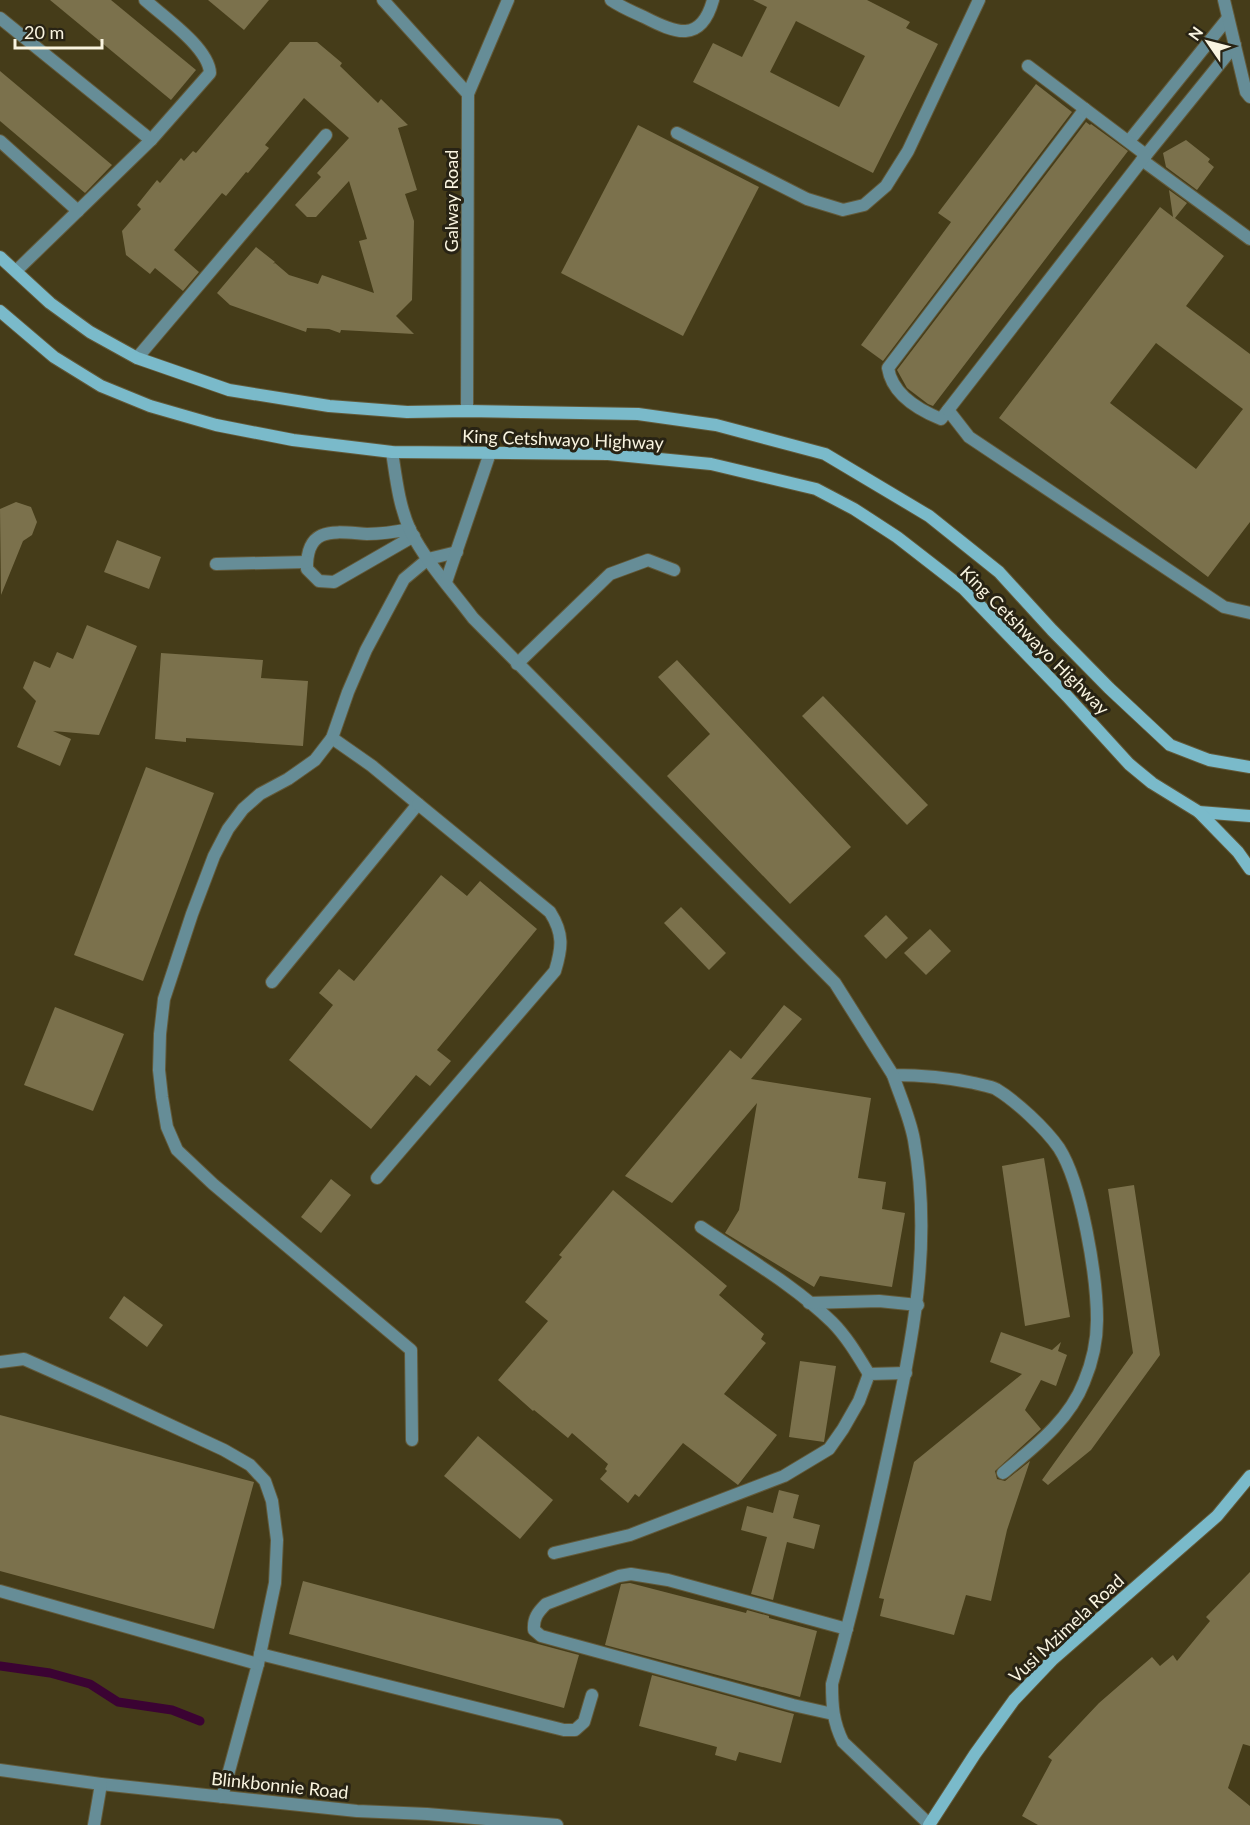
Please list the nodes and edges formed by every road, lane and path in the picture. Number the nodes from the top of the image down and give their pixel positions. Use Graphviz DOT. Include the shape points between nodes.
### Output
graph roads {
  1 [pos="145,0"];
  2 [pos="383,0"];
  3 [pos="508,0"];
  4 [pos="611,0"];
  5 [pos="713,0"];
  6 [pos="979,0"];
  7 [pos="1224,0"];
  8 [pos="0,18"];
  9 [pos="1228,18"];
  10 [pos="1235,45"];
  11 [pos="1028,66"];
  12 [pos="468,94"];
  13 [pos="1250,96"];
  14 [pos="1085,109"];
  15 [pos="677,133"];
  16 [pos="326,135"];
  17 [pos="151,140"];
  18 [pos="0,141"];
  19 [pos="1129,141"];
  20 [pos="1144,157"];
  21 [pos="78,212"];
  22 [pos="1250,239"];
  23 [pos="0,257"];
  24 [pos="16,271"];
  25 [pos="0,311"];
  26 [pos="137,358"];
  27 [pos="948,410"];
  28 [pos="467,411"];
  29 [pos="392,453"];
  30 [pos="490,453"];
  31 [pos="412,532"];
  32 [pos="457,552"];
  33 [pos="428,559"];
  34 [pos="307,562"];
  35 [pos="216,564"];
  36 [pos="674,570"];
  37 [pos="446,582"];
  38 [pos="1250,613"];
  39 [pos="517,664"];
  40 [pos="332,738"];
  41 [pos="1250,767"];
  42 [pos="418,804"];
  43 [pos="1199,812"];
  44 [pos="1250,816"];
  45 [pos="1250,869"];
  46 [pos="272,982"];
  47 [pos="893,1075"];
  48 [pos="377,1178"];
  49 [pos="701,1227"];
  50 [pos="809,1303"];
  51 [pos="918,1305"];
  52 [pos="0,1362"];
  53 [pos="906,1373"];
  54 [pos="869,1374"];
  55 [pos="412,1440"];
  56 [pos="1003,1473"];
  57 [pos="1250,1476"];
  58 [pos="554,1553"];
  59 [pos="0,1591"];
  60 [pos="847,1629"];
  61 [pos="259,1659"];
  62 [pos="592,1695"];
  63 [pos="832,1714"];
  64 [pos="0,1770"];
  65 [pos="101,1785"];
  66 [pos="222,1797"];
  67 [pos="94,1825"];
  68 [pos="557,1825"];
  69 [pos="929,1825"];
  1 -- 17 [label="street" via="206,57 210,73"];
  2 -- 12 [label="street"];
  3 -- 12 [label="street, Galway Road"];
  4 -- 5 [label="street" via="681,32 699,25 709,15"];
  6 -- 15 [label="street" via="908,151 886,186 864,205 843,210 807,199"];
  7 -- 9 [label="street"];
  8 -- 17 [label="street"];
  9 -- 10 [label="street"];
  9 -- 19 [label="street"];
  10 -- 13 [label="street"];
  10 -- 20 [label="street"];
  11 -- 14 [label="street"];
  12 -- 28 [label="street, Galway Road"];
  14 -- 19 [label="street"];
  14 -- 27 [label="street" via="888,368 895,388 925,412 941,419"];
  16 -- 26 [label="street"];
  17 -- 21 [label="street"];
  18 -- 21 [label="street"];
  19 -- 20 [label="street"];
  20 -- 22 [label="street"];
  20 -- 27 [label="street"];
  21 -- 24 [label="street"];
  23 -- 24 [label="main road, King Cetshwayo Highway"];
  24 -- 26 [label="main road, King Cetshwayo Highway" via="74,321"];
  25 -- 29 [label="main road, King Cetshwayo Highway" via="54,357 101,386 150,406 216,425 293,440"];
  26 -- 28 [label="main road, King Cetshwayo Highway" via="229,390 329,406 407,412"];
  27 -- 38 [label="street" via="969,438 1224,607"];
  28 -- 41 [label="main road, King Cetshwayo Highway" via="638,414 716,425 825,454 928,516 999,572 1109,688 1170,745 1209,760"];
  29 -- 30 [label="main road, King Cetshwayo Highway"];
  29 -- 31 [label="street" via="401,504"];
  30 -- 32 [label="street"];
  30 -- 43 [label="main road, King Cetshwayo Highway" via="608,454 711,464 816,489 897,537 964,589 1129,764"];
  31 -- 33 [label="street"];
  31 -- 34 [label="street" via="369,534 336,530 310,547"];
  31 -- 34 [label="street" via="334,582 319,581"];
  32 -- 33 [label="street"];
  32 -- 37 [label="street"];
  33 -- 37 [label="street"];
  33 -- 40 [label="street" via="404,579 387,608 348,692"];
  34 -- 35 [label="street"];
  36 -- 39 [label="street" via="648,560 610,574"];
  37 -- 39 [label="street" via="473,618"];
  39 -- 47 [label="street" via="835,983"];
  40 -- 42 [label="street"];
  40 -- 55 [label="street" via="315,759 243,809 214,856 164,999 159,1070 162,1097 167,1127 177,1150 411,1350"];
  42 -- 46 [label="street"];
  42 -- 48 [label="street" via="550,912 561,937 561,952 555,971"];
  43 -- 44 [label="main road, King Cetshwayo Highway"];
  43 -- 45 [label="main road"];
  47 -- 51 [label="street" via="913,1138 919,1190 922,1249"];
  47 -- 56 [label="street" via="928,1075 994,1088 1048,1135 1075,1184 1091,1256 1097,1320 1092,1358 1072,1405 1051,1432"];
  49 -- 50 [label="street"];
  50 -- 51 [label="street"];
  50 -- 54 [label="street" via="847,1339"];
  51 -- 53 [label="street"];
  52 -- 61 [label="street" via="24,1359 82,1384 224,1450 250,1465 265,1481 277,1540 275,1583"];
  53 -- 54 [label="street"];
  53 -- 60 [label="street"];
  54 -- 58 [label="street" via="859,1401 829,1449 784,1476 630,1535"];
  57 -- 69 [label="main road, Vusi Mzimela Road" via="1217,1516 1052,1660 1014,1700"];
  59 -- 61 [label="street"];
  60 -- 63 [label="street" via="832,1684"];
  60 -- 63 [label="street" via="668,1580 631,1574 546,1604 537,1612 534,1623 534,1630 541,1636"];
  61 -- 62 [label="street" via="564,1730 575,1730 584,1722"];
  61 -- 66 [label="street"];
  63 -- 69 [label="street" via="843,1742"];
  64 -- 65 [label="street, Blinkbonnie Road"];
  65 -- 66 [label="street, Blinkbonnie Road"];
  65 -- 67 [label="street"];
  66 -- 68 [label="street, Blinkbonnie Road"];
}
